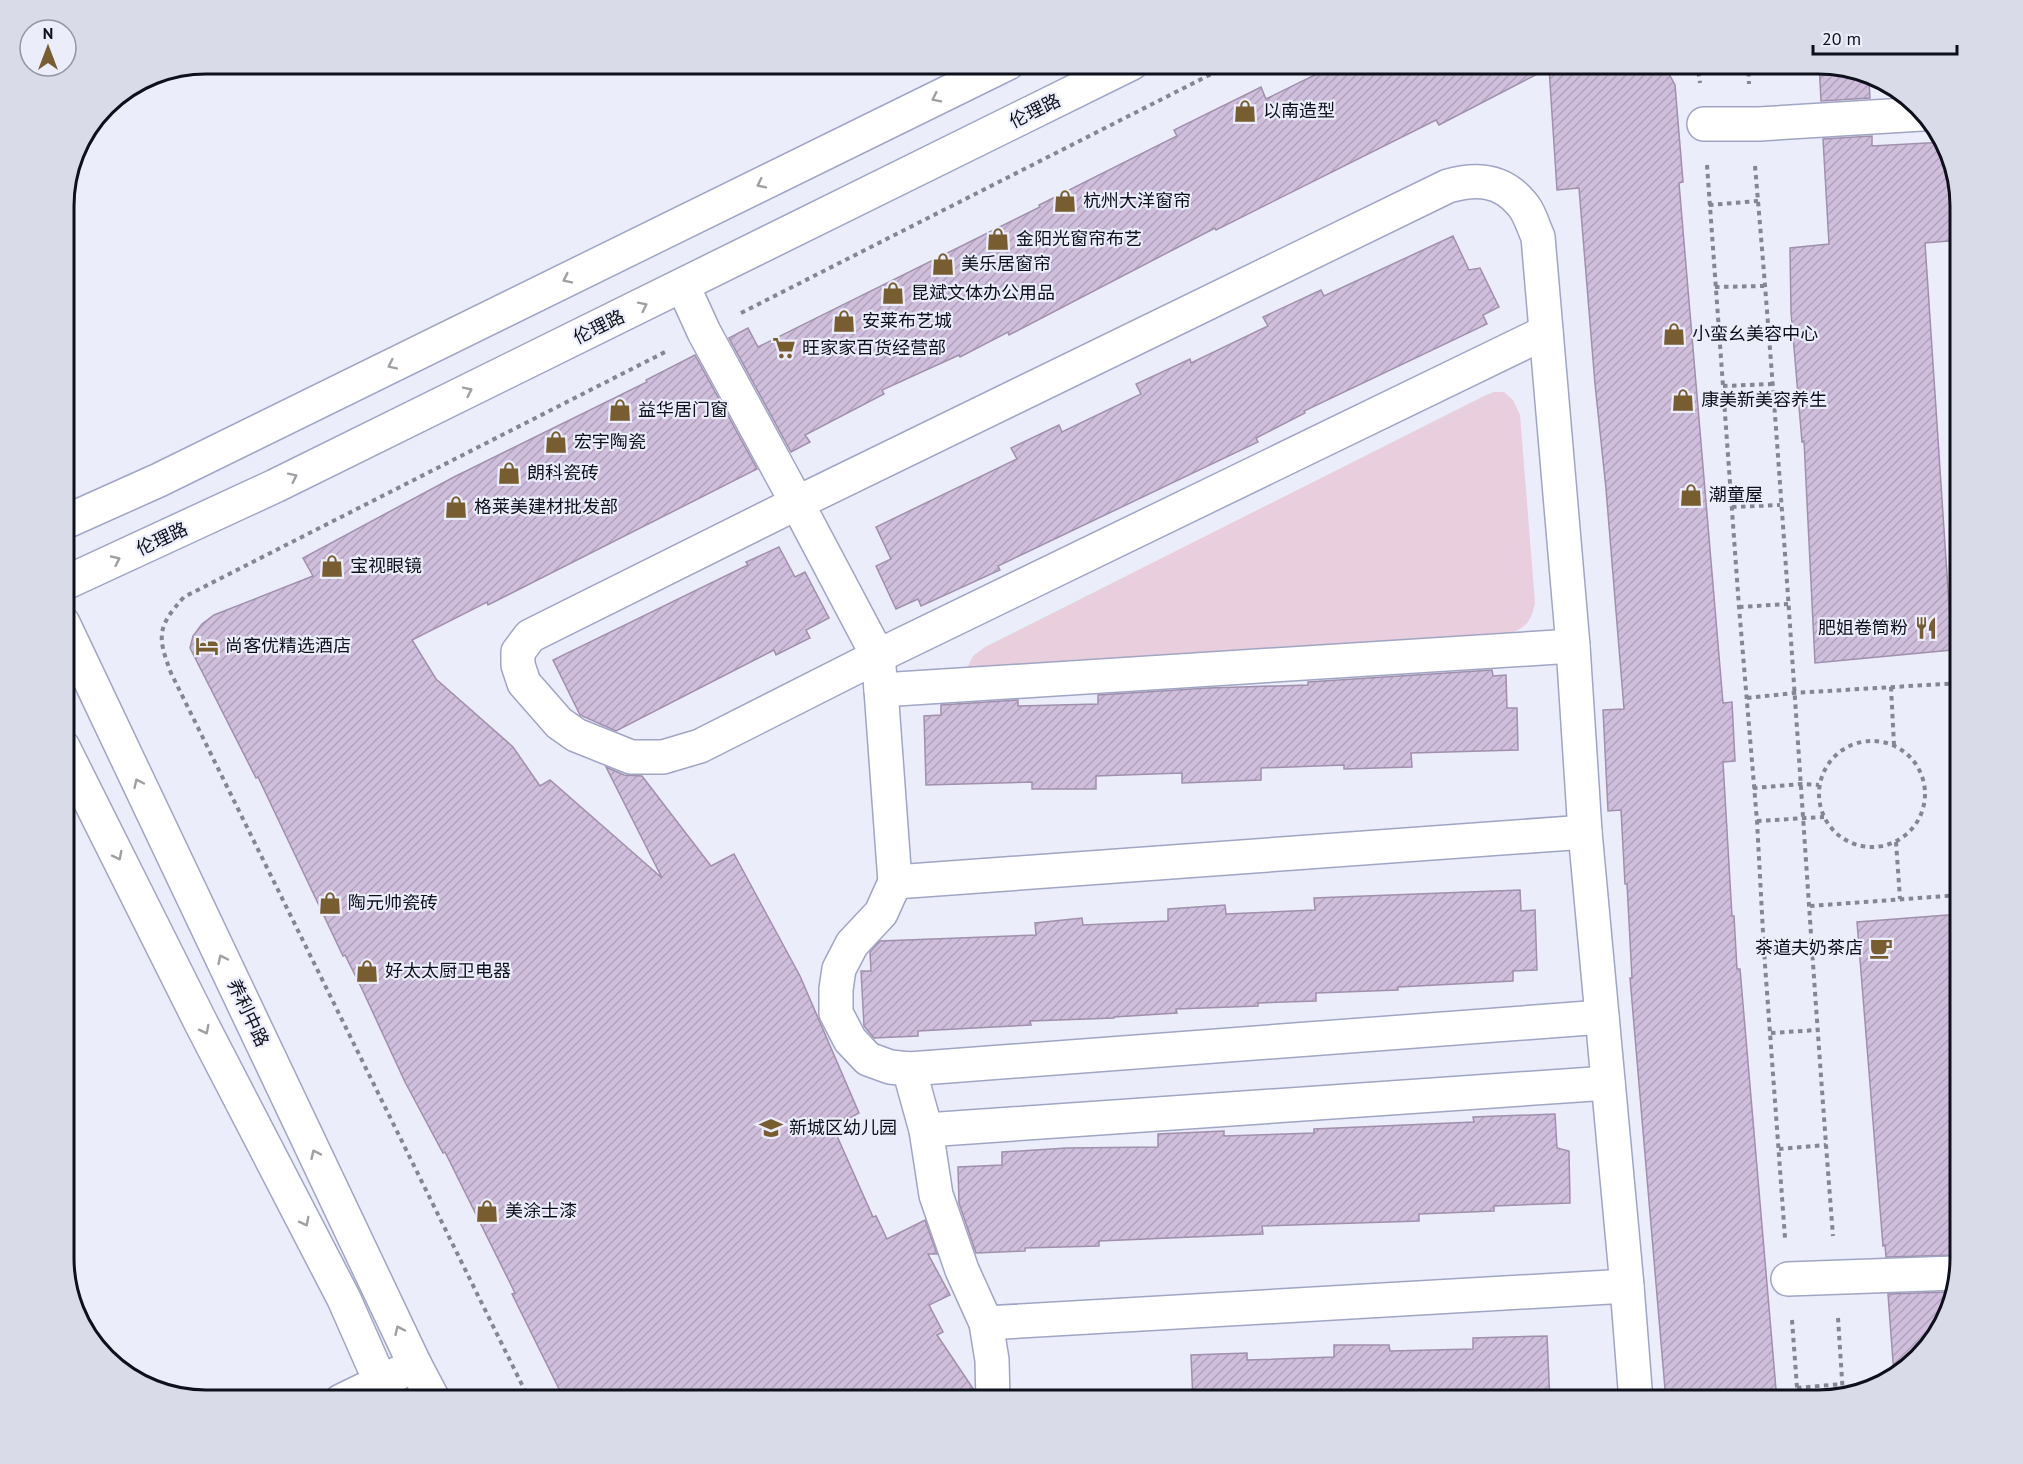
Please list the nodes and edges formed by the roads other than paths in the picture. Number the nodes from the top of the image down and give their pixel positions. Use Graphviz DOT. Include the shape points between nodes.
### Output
graph roads {
  1 [pos="986,74"];
  2 [pos="1110,74"];
  3 [pos="1913,115"];
  4 [pos="1704,124"];
  5 [pos="684,286"];
  6 [pos="1546,332"];
  7 [pos="797,503"];
  8 [pos="74,519"];
  9 [pos="74,579"];
  10 [pos="74,646"];
  11 [pos="1573,646"];
  12 [pos="878,656"];
  13 [pos="881,690"];
  14 [pos="74,769"];
  15 [pos="1585,832"];
  16 [pos="895,882"];
  17 [pos="1602,1017"];
  18 [pos="909,1069"];
  19 [pos="1608,1083"];
  20 [pos="926,1130"];
  21 [pos="1948,1273"];
  22 [pos="1788,1279"];
  23 [pos="1627,1286"];
  24 [pos="986,1323"];
  25 [pos="425,1383"];
  26 [pos="387,1390"];
  27 [pos="404,1390"];
  28 [pos="993,1390"];
  29 [pos="1635,1390"];
  1 -- 8 [label="main road, one-way"];
  2 -- 5 [label="main road, 伦理路"];
  3 -- 4 [label="main road"];
  5 -- 7 [label="main road" via="704,332"];
  9 -- 5 [label="main road, 伦理路, one-way" via="275,486"];
  6 -- 7 [label="main road" via="1538,237 1522,203 1502,187 1469,180 1449,186"];
  6 -- 11 [label="main road"];
  6 -- 12 [label="main road"];
  7 -- 12 [label="main road"];
  7 -- 12 [label="main road" via="530,636 518,652 524,682 559,723 576,735 631,757 663,757 700,746"];
  25 -- 10 [label="main road, 养利中路, one-way"];
  11 -- 13 [label="main road"];
  11 -- 15 [label="main road"];
  12 -- 13 [label="main road"];
  13 -- 16 [label="main road"];
  14 -- 26 [label="main road, one-way"];
  15 -- 16 [label="main road"];
  15 -- 17 [label="main road"];
  16 -- 18 [label="main road" via="881,913 852,944 839,969 836,1012 850,1040 868,1059"];
  17 -- 18 [label="main road"];
  17 -- 19 [label="main road"];
  18 -- 20 [label="main road"];
  19 -- 20 [label="main road"];
  19 -- 23 [label="main road"];
  20 -- 24 [label="main road" via="939,1204"];
  21 -- 22 [label="main road"];
  23 -- 24 [label="main road"];
  23 -- 29 [label="main road"];
  24 -- 28 [label="main road"];
  25 -- 27 [label="main road"];
}
